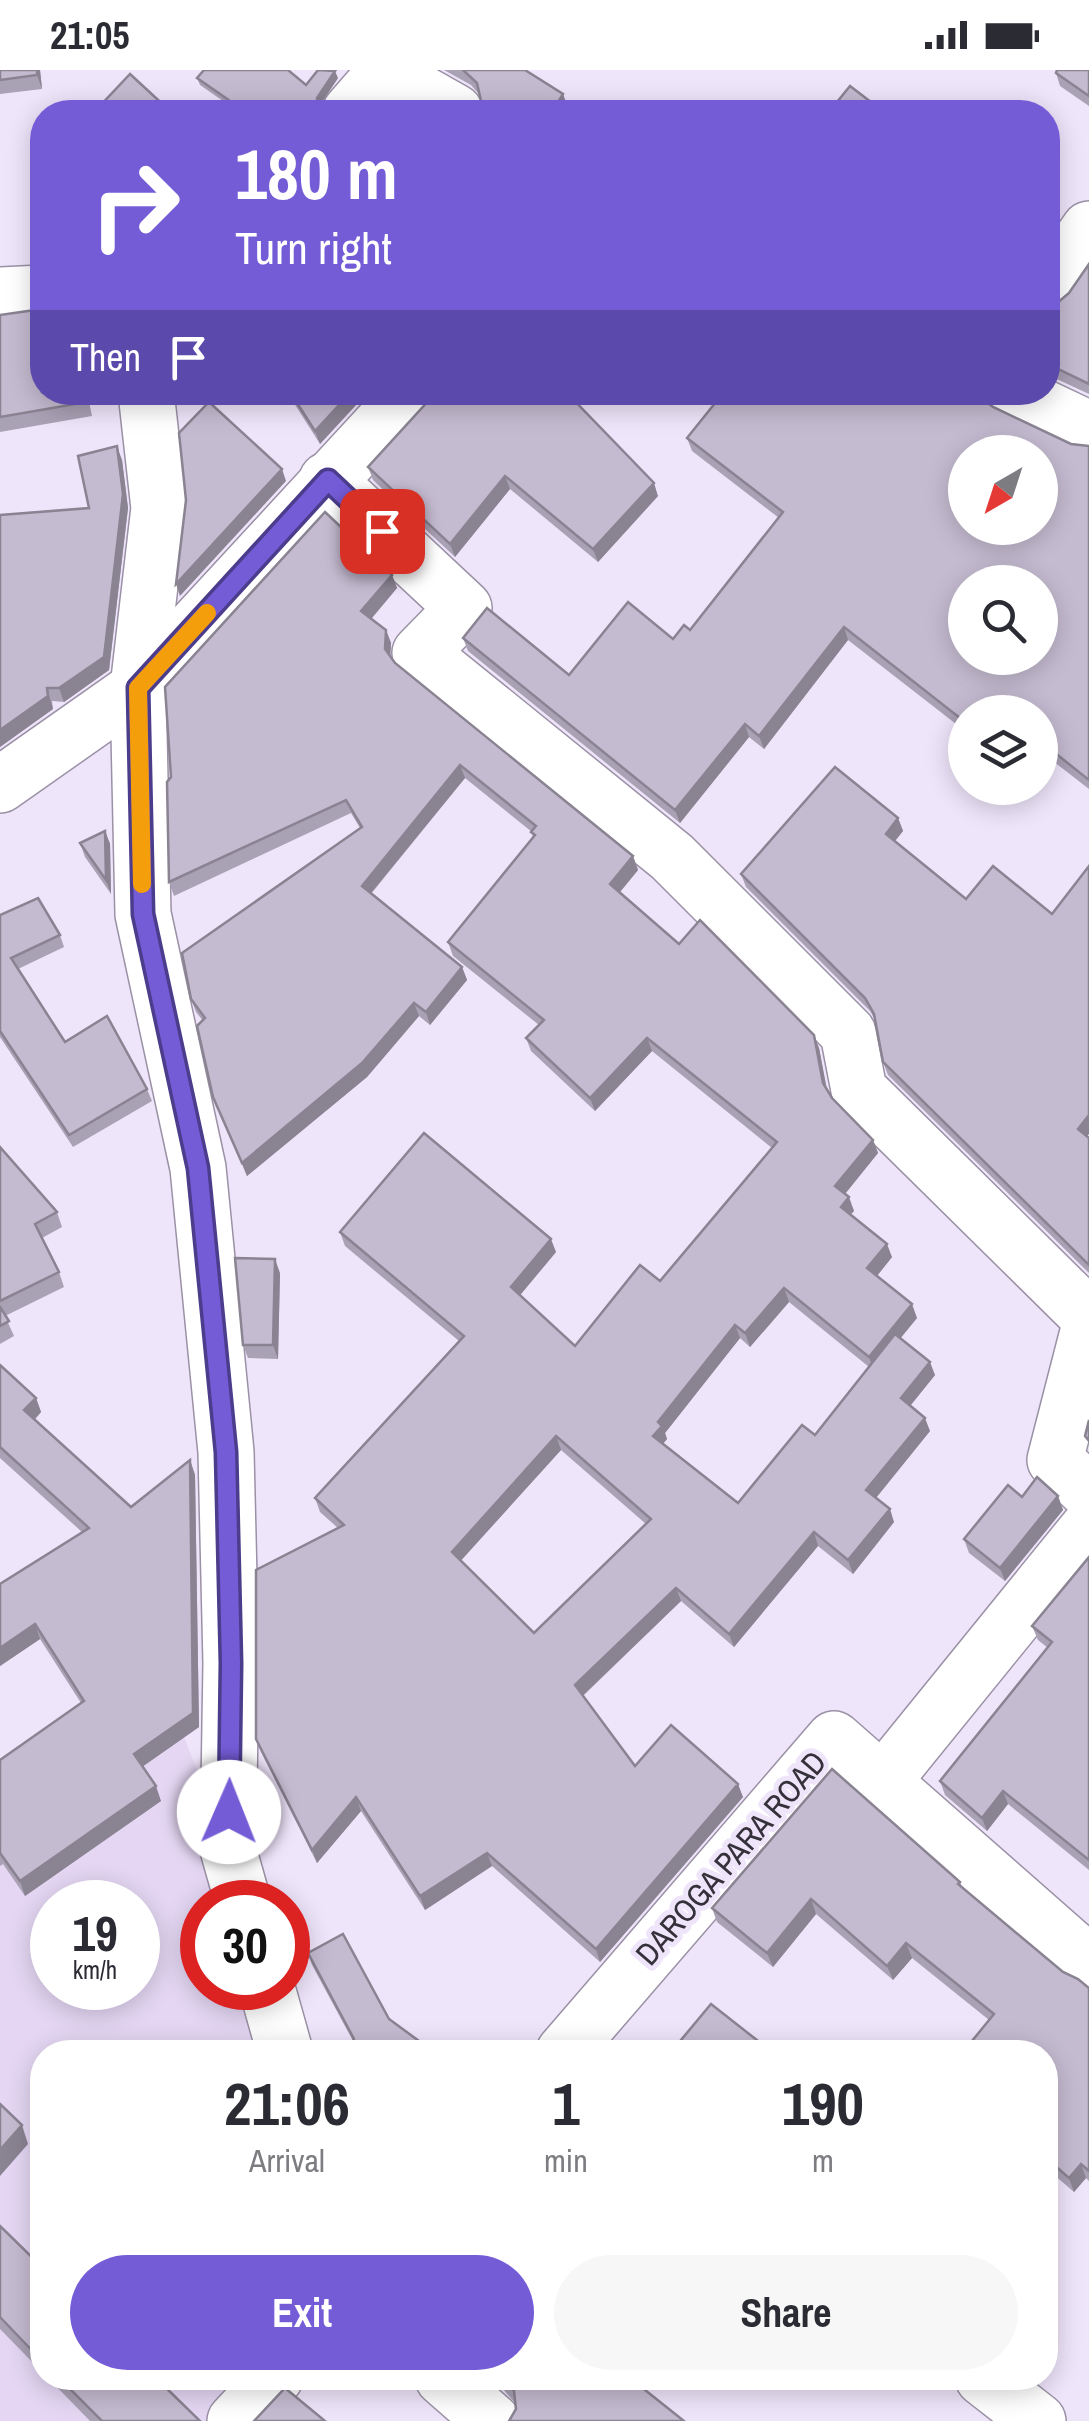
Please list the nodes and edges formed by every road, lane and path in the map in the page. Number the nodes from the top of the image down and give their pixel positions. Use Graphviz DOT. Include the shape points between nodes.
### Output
graph roads {
  1 [pos="372,85"];
  2 [pos="418,100"];
  3 [pos="1089,228"];
  4 [pos="1060,270"];
  5 [pos="30,294"];
  6 [pos="0,295"];
  7 [pos="147,405"];
  8 [pos="399,405"];
  9 [pos="1038,405"];
  10 [pos="1089,430"];
  11 [pos="328,480"];
  12 [pos="138,688"];
  13 [pos="0,785"];
  14 [pos="1089,1318"];
  15 [pos="1089,1328"];
  16 [pos="1089,1492"];
  17 [pos="1089,1527"];
  18 [pos="883,1780"];
  19 [pos="237,1880"];
  20 [pos="1089,1964"];
  21 [pos="273,2010"];
  22 [pos="282,2040"];
  23 [pos="580,2040"];
  24 [pos="264,2390"];
  25 [pos="457,2390"];
  26 [pos="998,2390"];
  27 [pos="235,2421"];
  28 [pos="492,2421"];
  29 [pos="1038,2421"];
  1 -- 2 [label="street"];
  3 -- 4 [label="street"];
  5 -- 6 [label="street"];
  7 -- 12 [label="street" via="159,508"];
  8 -- 11 [label="street"];
  9 -- 10 [label="street"];
  11 -- 12 [label="street"];
  11 -- 14 [label="street" via="464,608 420,653 672,857 848,1033 859,1090"];
  12 -- 13 [label="street"];
  12 -- 19 [label="street" via="143,914 198,1168 226,1452 228,1850"];
  15 -- 16 [label="street" via="1054,1460"];
  17 -- 18 [label="street"];
  18 -- 20 [label="street, DAROGA PARA ROAD"];
  18 -- 23 [label="street, DAROGA PARA ROAD" via="834,1739"];
  21 -- 22 [label="street"];
  24 -- 27 [label="street"];
  25 -- 28 [label="street"];
  26 -- 29 [label="street"];
}
